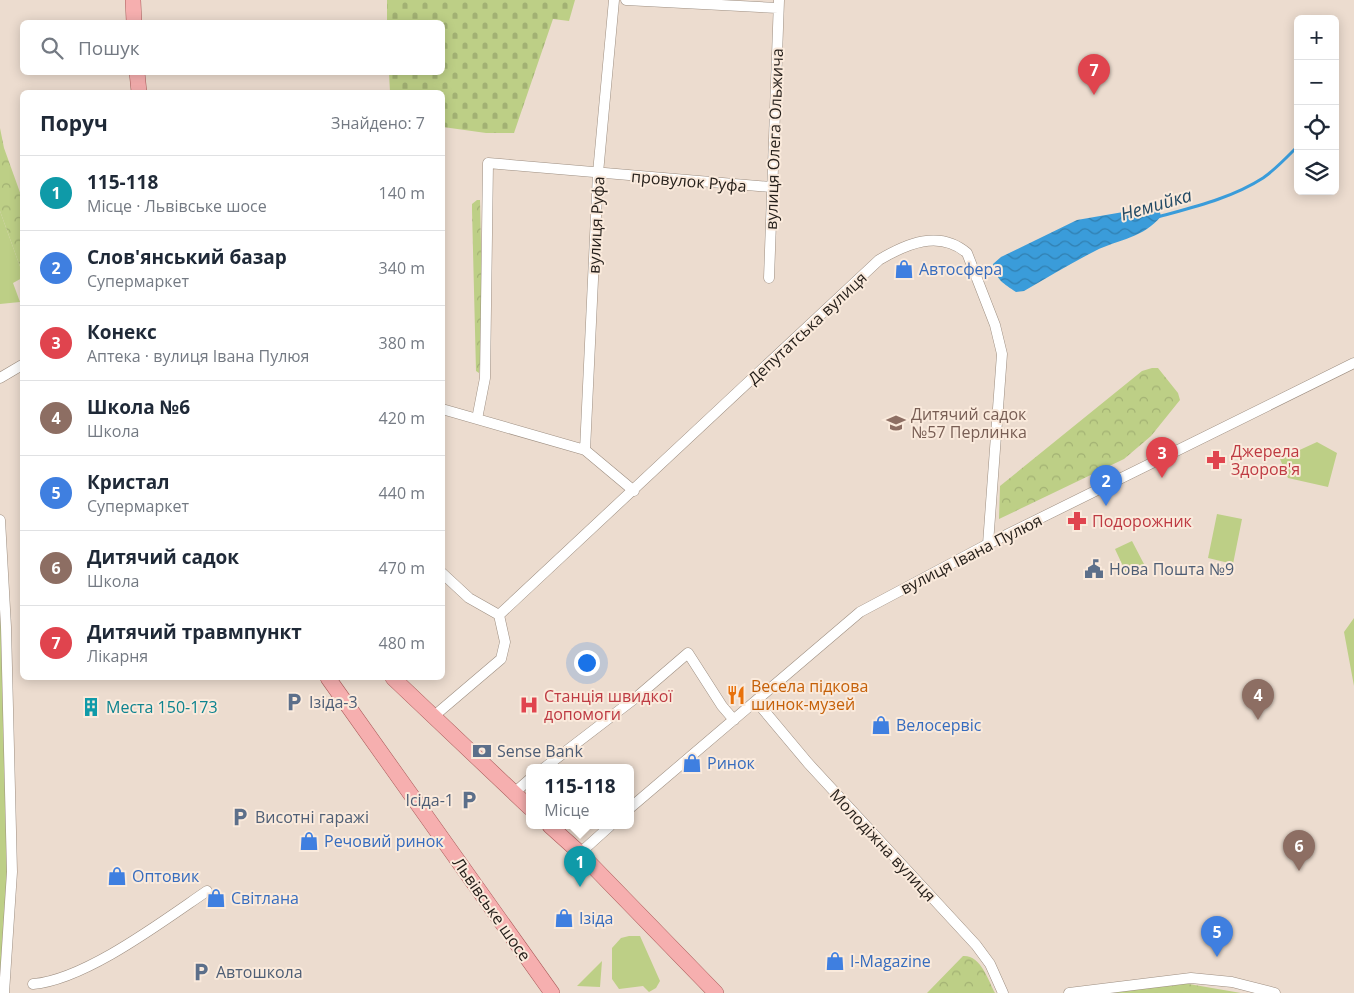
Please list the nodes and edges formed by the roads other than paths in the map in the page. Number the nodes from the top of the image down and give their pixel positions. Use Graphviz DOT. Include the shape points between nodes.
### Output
graph roads {
  1 [pos="133,0"];
  2 [pos="614,0"];
  3 [pos="626,0"];
  4 [pos="779,4"];
  5 [pos="134,20"];
  6 [pos="137,75"];
  7 [pos="139,90"];
  8 [pos="598,173"];
  9 [pos="771,187"];
  10 [pos="769,278"];
  11 [pos="1354,363"];
  12 [pos="20,366"];
  13 [pos="0,378"];
  14 [pos="445,410"];
  15 [pos="477,419"];
  16 [pos="585,450"];
  17 [pos="634,491"];
  18 [pos="0,520"];
  19 [pos="988,544"];
  20 [pos="445,575"];
  21 [pos="499,616"];
  22 [pos="329,680"];
  23 [pos="395,680"];
  24 [pos="756,701"];
  25 [pos="434,716"];
  26 [pos="734,720"];
  27 [pos="549,764"];
  28 [pos="526,782"];
  29 [pos="514,793"];
  30 [pos="526,804"];
  31 [pos="634,804"];
  32 [pos="553,829"];
  33 [pos="607,829"];
  34 [pos="580,853"];
  35 [pos="206,891"];
  36 [pos="33,984"];
  37 [pos="4,993"];
  38 [pos="552,993"];
  39 [pos="716,993"];
  40 [pos="1003,993"];
  41 [pos="1069,993"];
  42 [pos="1275,993"];
  1 -- 5 [label="main road"];
  2 -- 8 [label="street, вулиця Руфа"];
  3 -- 4 [label="street"];
  4 -- 9 [label="street, вулиця Олега Ольжича"];
  6 -- 7 [label="main road"];
  8 -- 9 [label="street, провулок Руфа"];
  8 -- 15 [label="street, провулок Руфа" via="488,163 485,378"];
  8 -- 16 [label="street, вулиця Руфа"];
  9 -- 10 [label="street, вулиця Олега Ольжича"];
  11 -- 19 [label="street, вулиця Івана Пулюя"];
  12 -- 13 [label="street"];
  14 -- 15 [label="street"];
  15 -- 16 [label="street"];
  16 -- 17 [label="street"];
  17 -- 19 [label="street, Депутатська вулиця" via="879,260 916,241 933,239 957,244 967,253 1002,354"];
  17 -- 21 [label="street, Депутатська вулиця"];
  18 -- 37 [label="street" via="12,872"];
  19 -- 24 [label="street, вулиця Івана Пулюя" via="860,612"];
  20 -- 21 [label="street" via="469,598"];
  21 -- 25 [label="street" via="505,642 501,659"];
  22 -- 38 [label="main road, Львівське шосе"];
  23 -- 25 [label="main road"];
  24 -- 26 [label="street, вулиця Івана Пулюя"];
  24 -- 40 [label="street, Молодіжна вулиця" via="814,770 980,951 990,964"];
  25 -- 29 [label="main road"];
  26 -- 27 [label="street" via="688,653"];
  26 -- 31 [label="street, вулиця Івана Пулюя"];
  28 -- 29 [label="street"];
  29 -- 30 [label="main road"];
  32 -- 34 [label="main road"];
  33 -- 34 [label="street"];
  34 -- 39 [label="main road"];
  35 -- 36 [label="street" via="147,932 82,970"];
  41 -- 42 [label="street" via="1191,978 1232,982"];
}
